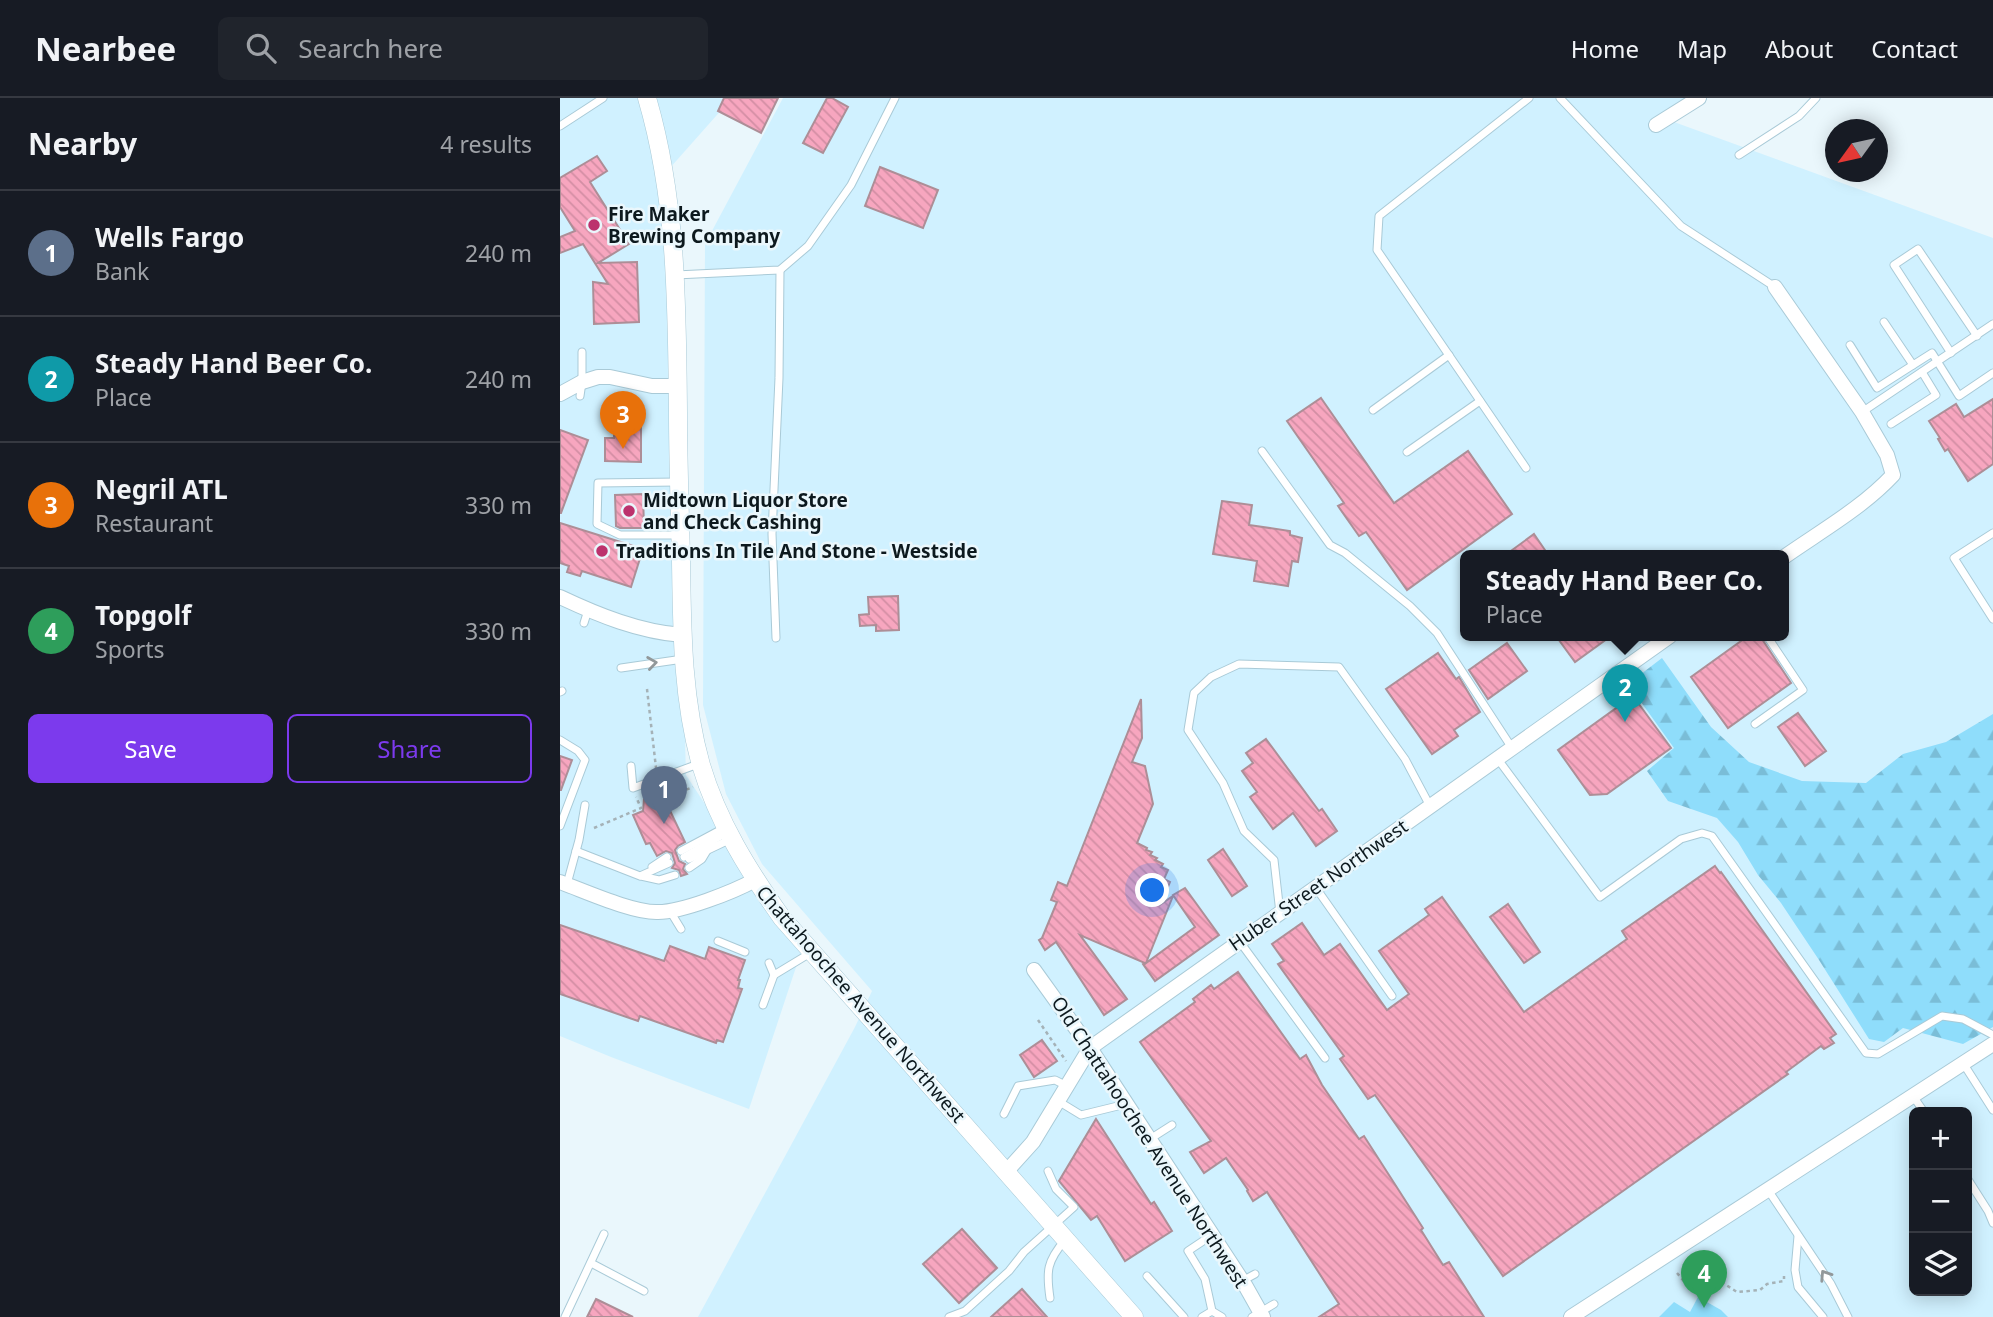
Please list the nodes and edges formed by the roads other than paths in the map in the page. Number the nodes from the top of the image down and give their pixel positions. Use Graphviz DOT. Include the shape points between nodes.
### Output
graph roads {
  1 [pos="603,98"];
  2 [pos="646,98"];
  3 [pos="895,98"];
  4 [pos="1529,98"];
  5 [pos="1560,98"];
  6 [pos="1699,98"];
  7 [pos="1816,98"];
  8 [pos="1656,125"];
  9 [pos="560,126"];
  10 [pos="1739,155"];
  11 [pos="780,270"];
  12 [pos="675,275"];
  13 [pos="1775,286"];
  14 [pos="1884,322"];
  15 [pos="1993,324"];
  16 [pos="1977,335"];
  17 [pos="1850,345"];
  18 [pos="582,352"];
  19 [pos="1951,353"];
  20 [pos="1449,355"];
  21 [pos="1937,362"];
  22 [pos="1913,365"];
  23 [pos="1922,372"];
  24 [pos="1993,373"];
  25 [pos="678,386"];
  26 [pos="581,389"];
  27 [pos="560,394"];
  28 [pos="1480,401"];
  29 [pos="1373,410"];
  30 [pos="1862,412"];
  31 [pos="1891,424"];
  32 [pos="1262,451"];
  33 [pos="1407,452"];
  34 [pos="1526,468"];
  35 [pos="678,482"];
  36 [pos="1993,533"];
  37 [pos="680,535"];
  38 [pos="1789,553"];
  39 [pos="560,597"];
  40 [pos="1993,619"];
  41 [pos="682,635"];
  42 [pos="776,638"];
  43 [pos="1663,641"];
  44 [pos="1770,641"];
  45 [pos="683,659"];
  46 [pos="621,668"];
  47 [pos="1755,724"];
  48 [pos="560,740"];
  49 [pos="1512,748"];
  50 [pos="1497,758"];
  51 [pos="701,763"];
  52 [pos="631,766"];
  53 [pos="585,805"];
  54 [pos="1430,806"];
  55 [pos="560,826"];
  56 [pos="728,833"];
  57 [pos="576,851"];
  58 [pos="640,876"];
  59 [pos="755,880"];
  60 [pos="563,883"];
  61 [pos="1315,888"];
  62 [pos="670,911"];
  63 [pos="1280,913"];
  64 [pos="681,929"];
  65 [pos="718,941"];
  66 [pos="1240,941"];
  67 [pos="744,952"];
  68 [pos="813,952"];
  69 [pos="769,963"];
  70 [pos="1034,970"];
  71 [pos="774,975"];
  72 [pos="1392,996"];
  73 [pos="763,1005"];
  74 [pos="1993,1035"];
  75 [pos="1993,1044"];
  76 [pos="1090,1048"];
  77 [pos="1325,1058"];
  78 [pos="1964,1063"];
  79 [pos="1067,1086"];
  80 [pos="1913,1096"];
  81 [pos="1058,1101"];
  82 [pos="1126,1104"];
  83 [pos="1921,1107"];
  84 [pos="1993,1110"];
  85 [pos="1004,1114"];
  86 [pos="1172,1125"];
  87 [pos="1150,1139"];
  88 [pos="1048,1171"];
  89 [pos="1006,1172"];
  90 [pos="1972,1186"];
  91 [pos="1768,1190"];
  92 [pos="1993,1223"];
  93 [pos="1053,1225"];
  94 [pos="604,1234"];
  95 [pos="1212,1235"];
  96 [pos="1798,1236"];
  97 [pos="1065,1239"];
  98 [pos="591,1262"];
  99 [pos="1147,1276"];
  100 [pos="644,1291"];
  101 [pos="1050,1298"];
  102 [pos="1274,1304"];
  103 [pos="1212,1311"];
  104 [pos="1259,1315"];
  105 [pos="565,1317"];
  106 [pos="949,1317"];
  107 [pos="1134,1317"];
  108 [pos="1184,1317"];
  109 [pos="1202,1317"];
  110 [pos="1222,1317"];
  111 [pos="1571,1317"];
  112 [pos="1823,1317"];
  113 [pos="1848,1317"];
  1 -- 9 [label="lane"];
  2 -- 12 [label="street, Chattahoochee Avenue Northwest" via="668,192"];
  3 -- 11 [label="lane" via="851,185 808,246"];
  4 -- 20 [label="lane" via="1379,216 1377,250"];
  5 -- 13 [label="lane" via="1681,226"];
  6 -- 8 [label="street"];
  7 -- 10 [label="lane" via="1798,116"];
  11 -- 12 [label="lane"];
  11 -- 42 [label="lane" via="772,534"];
  12 -- 25 [label="street, Chattahoochee Avenue Northwest"];
  13 -- 30 [label="street"];
  14 -- 22 [label="lane"];
  15 -- 16 [label="lane"];
  16 -- 19 [label="lane"];
  16 -- 19 [label="lane" via="1918,249 1894,265"];
  17 -- 22 [label="lane" via="1877,388"];
  18 -- 26 [label="lane"];
  19 -- 21 [label="lane"];
  20 -- 28 [label="lane"];
  20 -- 29 [label="lane"];
  21 -- 22 [label="lane" via="1932,353"];
  21 -- 23 [label="lane"];
  21 -- 24 [label="lane" via="1959,396"];
  23 -- 30 [label="lane"];
  23 -- 31 [label="lane" via="1936,395"];
  25 -- 26 [label="street" via="597,377"];
  25 -- 35 [label="street, Chattahoochee Avenue Northwest"];
  26 -- 27 [label="street"];
  28 -- 33 [label="lane"];
  28 -- 34 [label="lane"];
  30 -- 38 [label="street" via="1893,475"];
  32 -- 49 [label="lane" via="1330,545 1410,606 1437,633"];
  35 -- 37 [label="street, Chattahoochee Avenue Northwest"];
  35 -- 37 [label="lane" via="598,483 597,524 620,535"];
  36 -- 40 [label="lane" via="1954,558"];
  37 -- 41 [label="street, Chattahoochee Avenue Northwest"];
  39 -- 41 [label="street" via="586,616"];
  41 -- 45 [label="street, Chattahoochee Avenue Northwest"];
  43 -- 49 [label="street, Huber Street Northwest"];
  44 -- 47 [label="lane" via="1803,690"];
  46 -- 45 [label="lane, one-way"];
  45 -- 51 [label="street, Chattahoochee Avenue Northwest"];
  48 -- 55 [label="lane" via="585,760"];
  49 -- 50 [label="street, Huber Street Northwest"];
  50 -- 54 [label="street, Huber Street Northwest"];
  50 -- 74 [label="lane" via="1600,897 1681,839 1712,836 1866,1053 1878,1054 1942,1016 1963,1018"];
  51 -- 52 [label="lane" via="634,791"];
  51 -- 56 [label="street, Chattahoochee Avenue Northwest"];
  53 -- 57 [label="lane"];
  54 -- 61 [label="street, Huber Street Northwest"];
  54 -- 63 [label="lane" via="1405,759 1339,667 1239,664 1211,677 1194,693 1188,730 1223,783 1244,831 1275,860"];
  56 -- 56 [label="lane" via="685,859 708,849"];
  56 -- 59 [label="street, Chattahoochee Avenue Northwest"];
  57 -- 58 [label="lane"];
  57 -- 60 [label="lane"];
  58 -- 58 [label="lane" via="671,866 659,880"];
  59 -- 62 [label="street"];
  59 -- 68 [label="street, Chattahoochee Avenue Northwest"];
  60 -- 62 [label="street" via="639,911"];
  61 -- 63 [label="street, Huber Street Northwest"];
  61 -- 72 [label="lane"];
  62 -- 64 [label="lane"];
  63 -- 66 [label="street, Huber Street Northwest"];
  65 -- 67 [label="lane"];
  66 -- 76 [label="street, Huber Street Northwest"];
  66 -- 77 [label="lane"];
  68 -- 71 [label="lane"];
  68 -- 89 [label="street, Chattahoochee Avenue Northwest"];
  69 -- 71 [label="lane"];
  70 -- 76 [label="street, Old Chattahoochee Avenue Northwest"];
  71 -- 73 [label="lane"];
  75 -- 78 [label="street"];
  76 -- 79 [label="street, Huber Street Northwest"];
  76 -- 82 [label="street, Old Chattahoochee Avenue Northwest"];
  78 -- 80 [label="street"];
  78 -- 84 [label="lane"];
  79 -- 81 [label="street, Huber Street Northwest"];
  79 -- 85 [label="lane" via="1055,1080 1018,1086"];
  80 -- 83 [label="lane"];
  80 -- 91 [label="street"];
  81 -- 82 [label="lane" via="1080,1115"];
  81 -- 89 [label="street, Huber Street Northwest" via="1033,1142"];
  82 -- 87 [label="street, Old Chattahoochee Avenue Northwest"];
  86 -- 87 [label="lane"];
  87 -- 95 [label="street, Old Chattahoochee Avenue Northwest"];
  88 -- 93 [label="lane" via="1056,1189 1074,1207"];
  89 -- 93 [label="street, Chattahoochee Avenue Northwest"];
  90 -- 92 [label="lane"];
  91 -- 96 [label="lane"];
  91 -- 111 [label="street"];
  93 -- 97 [label="street, Chattahoochee Avenue Northwest"];
  93 -- 106 [label="lane" via="965,1311"];
  94 -- 98 [label="lane"];
  95 -- 103 [label="lane" via="1188,1251 1205,1279"];
  95 -- 104 [label="street, Old Chattahoochee Avenue Northwest" via="1227,1245 1249,1278"];
  96 -- 112 [label="lane" via="1798,1287"];
  113 -- 96 [label="lane, one-way"];
  97 -- 101 [label="lane" via="1052,1254 1047,1278"];
  97 -- 107 [label="street, Chattahoochee Avenue Northwest"];
  98 -- 100 [label="lane"];
  98 -- 105 [label="lane"];
  99 -- 108 [label="lane"];
  102 -- 104 [label="lane"];
  103 -- 109 [label="lane"];
  103 -- 110 [label="lane"];
}
